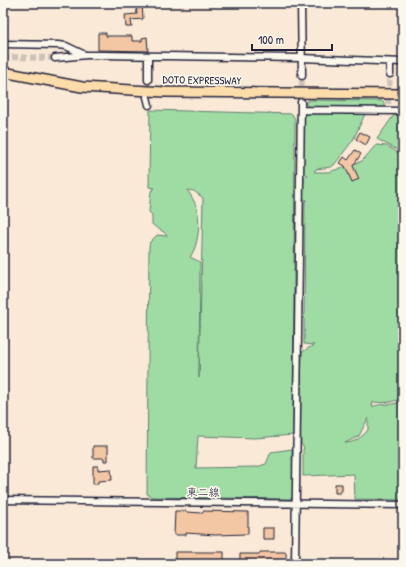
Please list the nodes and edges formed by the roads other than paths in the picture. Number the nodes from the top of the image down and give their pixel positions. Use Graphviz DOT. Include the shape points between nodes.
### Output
graph roads {
  1 [pos="301,3"];
  2 [pos="3,44"];
  3 [pos="86,55"];
  4 [pos="148,56"];
  5 [pos="55,58"];
  6 [pos="301,58"];
  7 [pos="390,62"];
  8 [pos="403,62"];
  9 [pos="3,72"];
  10 [pos="390,74"];
  11 [pos="302,76"];
  12 [pos="148,80"];
  13 [pos="403,94"];
  14 [pos="147,97"];
  15 [pos="301,102"];
  16 [pos="149,105"];
  17 [pos="302,110"];
  18 [pos="403,111"];
  19 [pos="3,500"];
  20 [pos="296,504"];
  21 [pos="403,505"];
  22 [pos="295,564"];
  1 -- 6 [label="street"];
  2 -- 3 [label="street" via="66,46"];
  3 -- 4 [label="street"];
  3 -- 5 [label="street"];
  4 -- 6 [label="street"];
  4 -- 12 [label="street"];
  6 -- 7 [label="street"];
  6 -- 11 [label="street"];
  7 -- 8 [label="street"];
  7 -- 10 [label="street"];
  9 -- 13 [label="highway, DOTO EXPRESSWAY" via="82,86 165,92"];
  14 -- 16 [label="street"];
  15 -- 17 [label="street"];
  17 -- 18 [label="street" via="388,108"];
  17 -- 20 [label="street"];
  19 -- 20 [label="street, 東二線"];
  20 -- 21 [label="street, 東二線"];
  20 -- 22 [label="street"];
}
